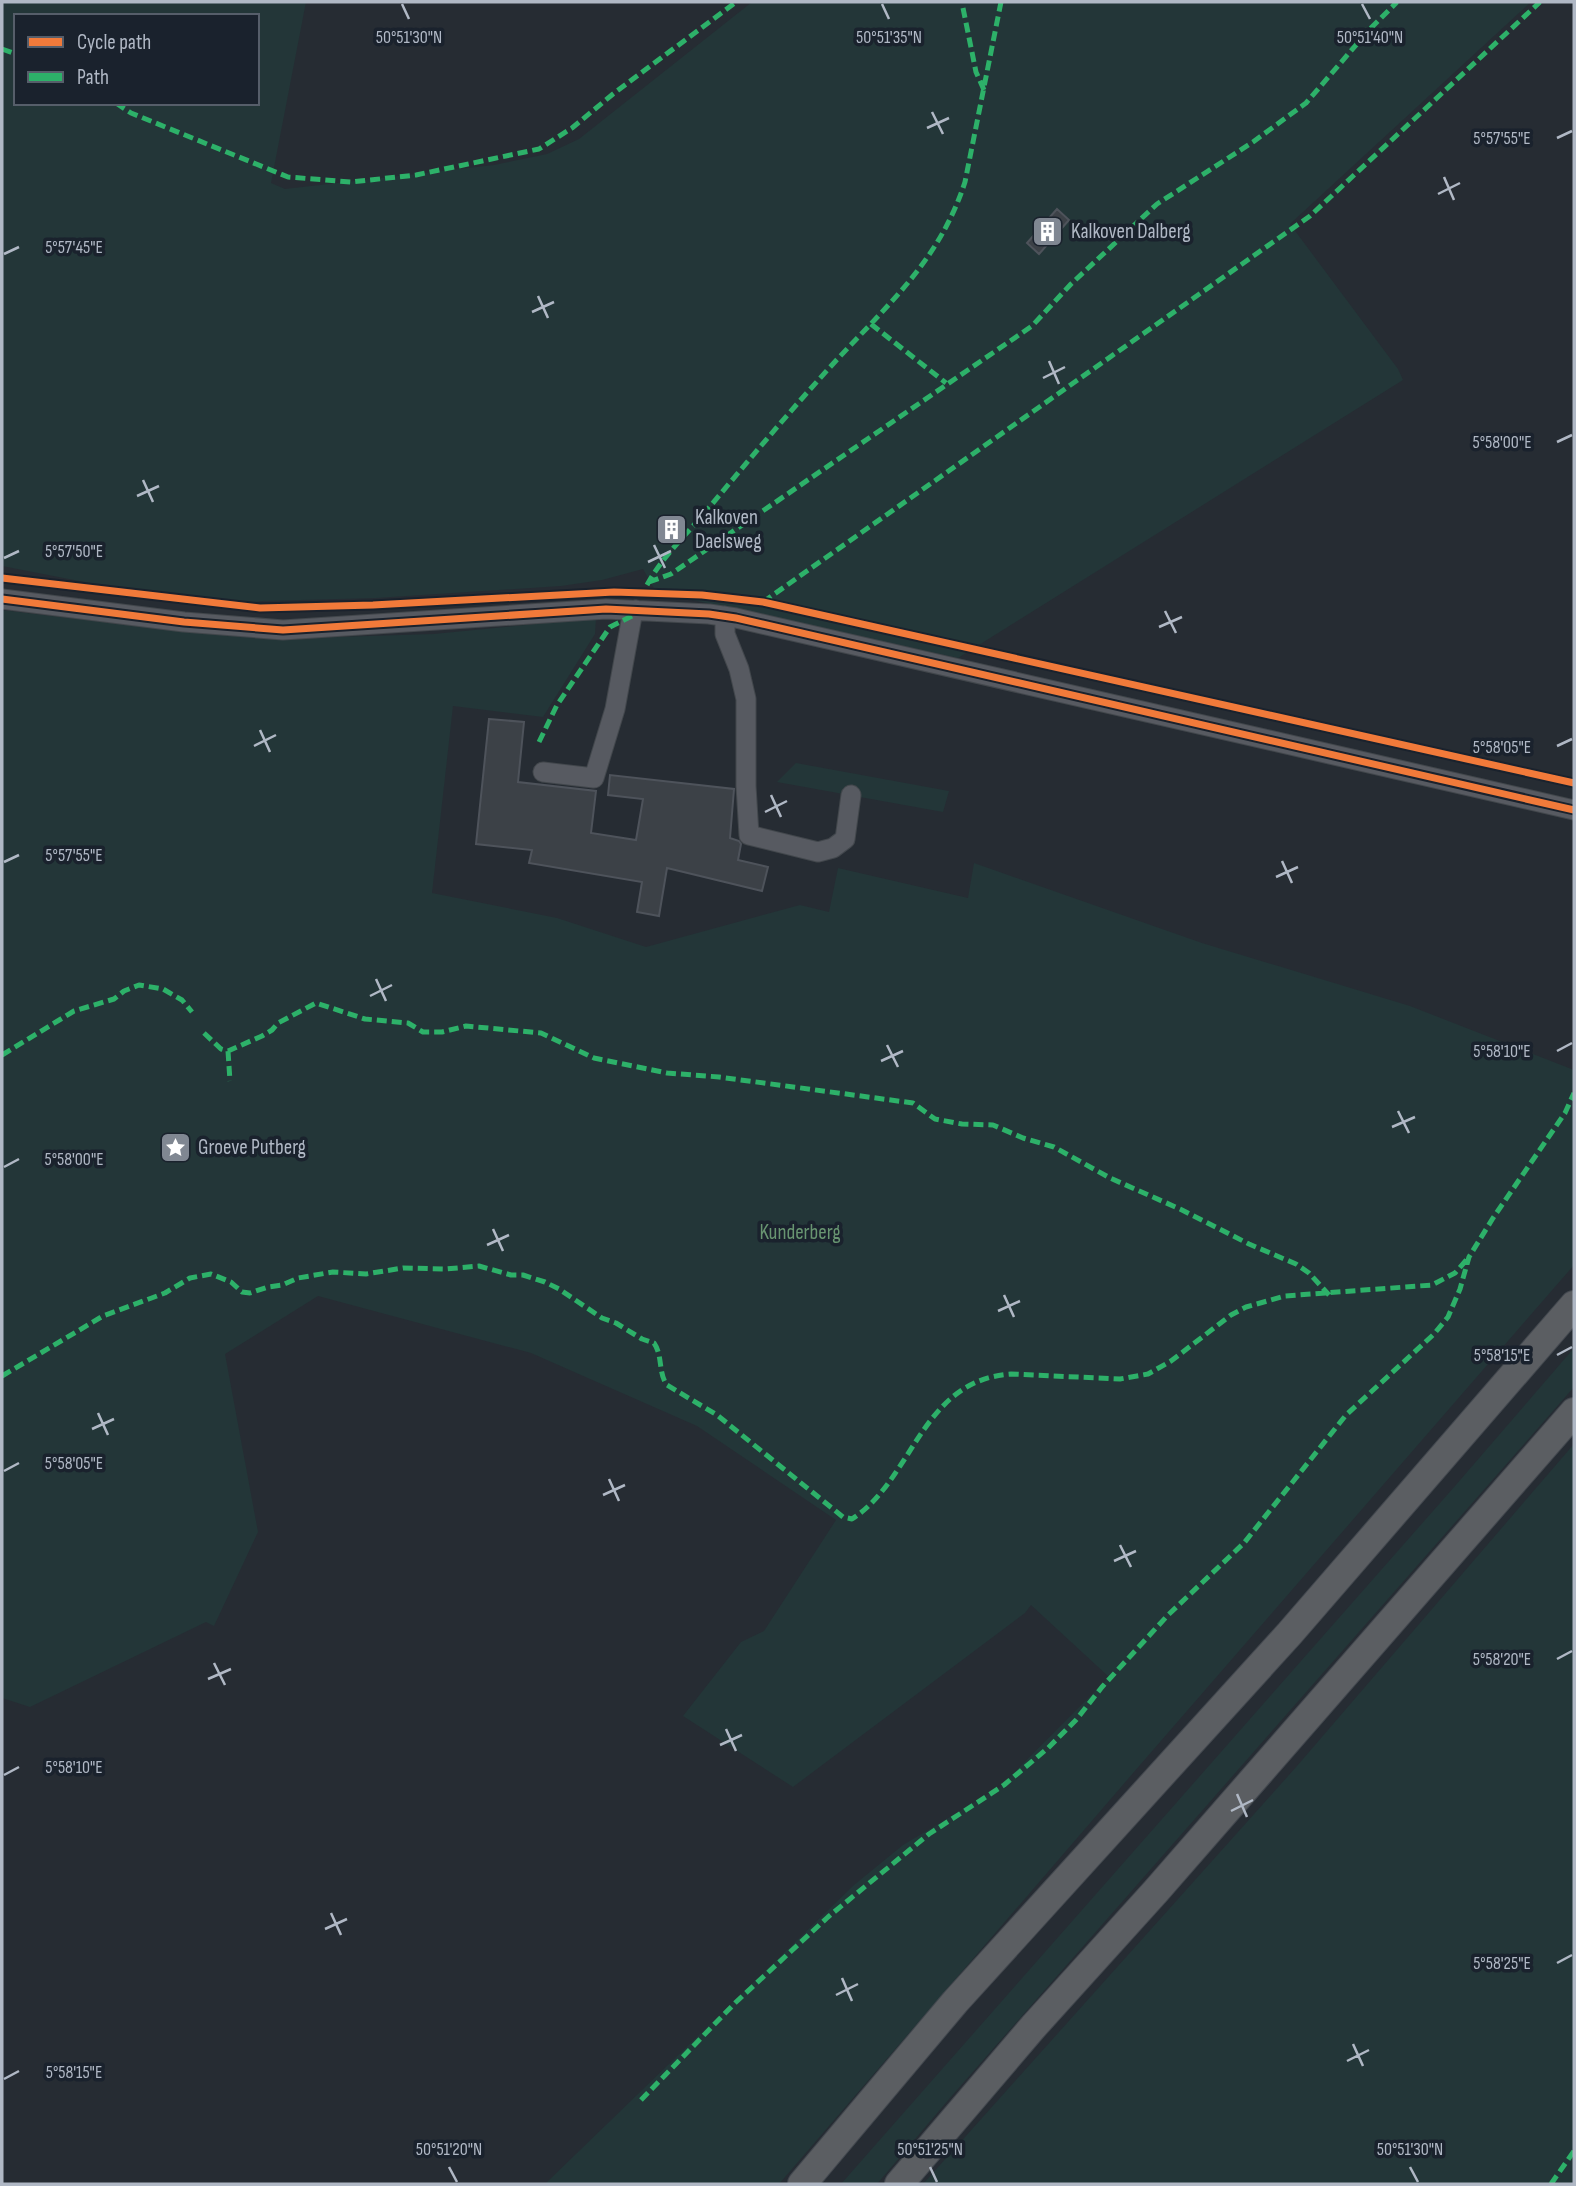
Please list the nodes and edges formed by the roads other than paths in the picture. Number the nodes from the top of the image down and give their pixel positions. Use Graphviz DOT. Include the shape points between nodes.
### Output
graph roads {
  1 [pos="2,598"];
  2 [pos="636,610"];
  3 [pos="724,616"];
  4 [pos="543,772"];
  5 [pos="851,795"];
  6 [pos="1574,810"];
  7 [pos="1574,1305"];
  8 [pos="1574,1412"];
  9 [pos="802,2184"];
  10 [pos="899,2184"];
  1 -- 2 [label="street" via="283,630"];
  2 -- 3 [label="street"];
  2 -- 4 [label="street" via="615,709 594,778"];
  3 -- 5 [label="street" via="725,634 746,699 749,835 825,851 845,839"];
  3 -- 6 [label="street"];
  7 -- 9 [label="highway" via="1290,1633 955,2002"];
  8 -- 10 [label="highway"];
}
